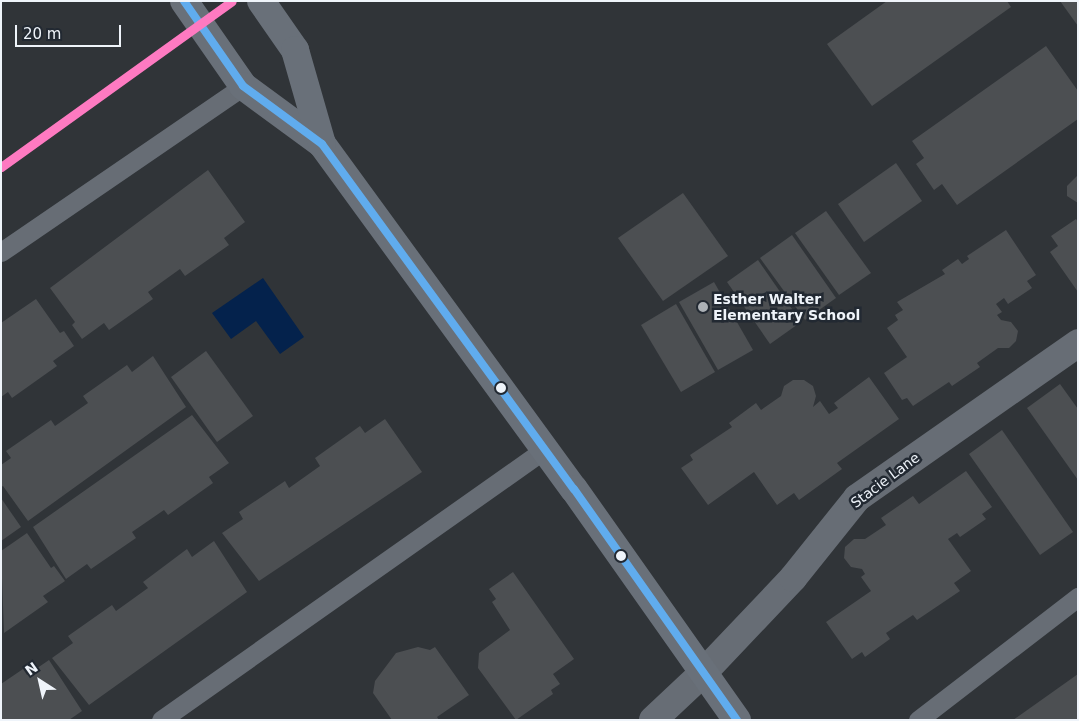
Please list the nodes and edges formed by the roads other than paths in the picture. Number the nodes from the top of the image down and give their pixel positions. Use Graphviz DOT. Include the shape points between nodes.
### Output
graph roads {
  1 [pos="184,1"];
  2 [pos="260,1"];
  3 [pos="243,86"];
  4 [pos="322,144"];
  5 [pos="1,252"];
  6 [pos="1078,343"];
  7 [pos="545,449"];
  8 [pos="1078,597"];
  9 [pos="703,673"];
  10 [pos="161,720"];
  11 [pos="653,720"];
  12 [pos="737,720"];
  13 [pos="918,720"];
  1 -- 3 [label="main road"];
  2 -- 4 [label="main road" via="295,50"];
  3 -- 4 [label="main road"];
  3 -- 5 [label="lane"];
  4 -- 7 [label="main road"];
  6 -- 9 [label="street, Stacie Lane" via="858,498 793,578"];
  7 -- 9 [label="main road"];
  7 -- 10 [label="lane"];
  8 -- 13 [label="lane"];
  9 -- 11 [label="street, Stacie Lane"];
  9 -- 12 [label="main road"];
}
